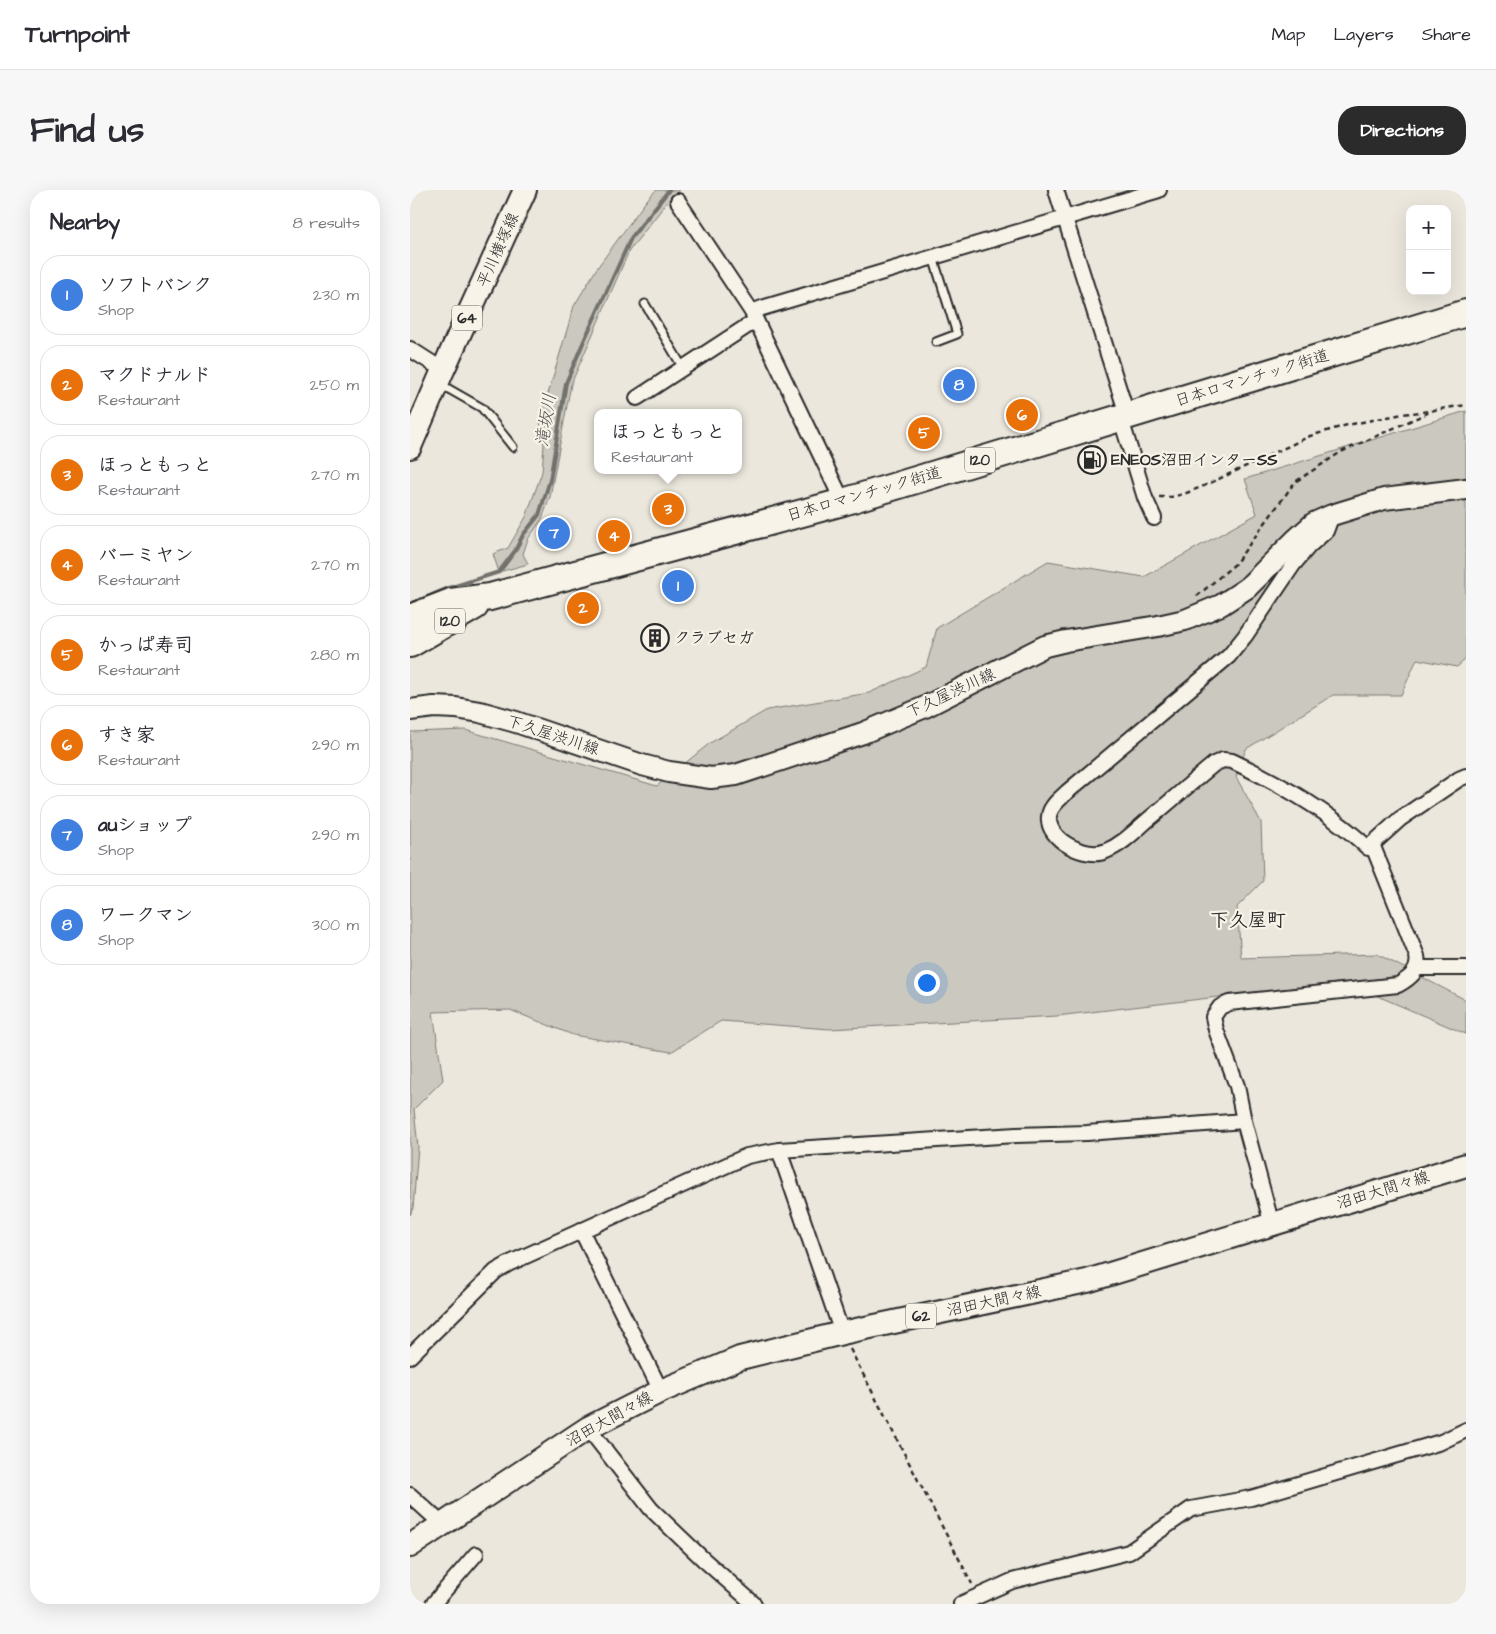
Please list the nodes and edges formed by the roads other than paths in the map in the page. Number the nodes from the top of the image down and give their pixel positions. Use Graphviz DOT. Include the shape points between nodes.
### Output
graph roads {
  1 [pos="525,190"];
  2 [pos="1056,190"];
  3 [pos="1158,190"];
  4 [pos="678,201"];
  5 [pos="1065,218"];
  6 [pos="933,257"];
  7 [pos="645,304"];
  8 [pos="1466,313"];
  9 [pos="753,317"];
  10 [pos="936,342"];
  11 [pos="410,349"];
  12 [pos="683,368"];
  13 [pos="441,376"];
  14 [pos="636,398"];
  15 [pos="1125,417"];
  16 [pos="410,447"];
  17 [pos="513,447"];
  18 [pos="1466,489"];
  19 [pos="843,502"];
  20 [pos="1332,515"];
  21 [pos="1154,518"];
  22 [pos="490,596"];
  23 [pos="410,618"];
  24 [pos="410,644"];
  25 [pos="410,710"];
  26 [pos="1466,776"];
  27 [pos="1372,844"];
  28 [pos="1417,968"];
  29 [pos="1466,968"];
  30 [pos="1244,1121"];
  31 [pos="779,1150"];
  32 [pos="1466,1164"];
  33 [pos="1272,1225"];
  34 [pos="581,1230"];
  35 [pos="842,1333"];
  36 [pos="410,1356"];
  37 [pos="661,1391"];
  38 [pos="588,1428"];
  39 [pos="1466,1430"];
  40 [pos="410,1495"];
  41 [pos="443,1525"];
  42 [pos="410,1546"];
  43 [pos="476,1554"];
  44 [pos="433,1604"];
  45 [pos="754,1604"];
  46 [pos="961,1604"];
  1 -- 13 [label="main road, 平川横塚線 / 64"];
  2 -- 5 [label="street"];
  3 -- 5 [label="street"];
  4 -- 9 [label="street"];
  5 -- 6 [label="street"];
  5 -- 15 [label="street" via="1124,405"];
  6 -- 9 [label="street" via="762,308"];
  6 -- 10 [label="lane" via="957,334"];
  7 -- 12 [label="lane"];
  8 -- 15 [label="highway, 日本ロマンチック街道 / 120"];
  9 -- 12 [label="street"];
  9 -- 19 [label="street"];
  11 -- 13 [label="street"];
  12 -- 14 [label="street"];
  13 -- 16 [label="main road, 平川横塚線 / 64"];
  13 -- 17 [label="lane" via="482,408"];
  15 -- 19 [label="highway, 日本ロマンチック街道 / 120"];
  15 -- 21 [label="street" via="1124,430"];
  18 -- 20 [label="main road, 下久屋渋川線" via="1384,499"];
  19 -- 22 [label="highway, 日本ロマンチック街道 / 120"];
  20 -- 25 [label="main road, 下久屋渋川線" via="1314,523 1247,588 1221,605 1184,620 1045,646 925,707 863,733 736,775 711,778 669,772 480,712 449,707"];
  20 -- 27 [label="street" via="1326,532 1293,565 1229,656 1067,792 1048,817 1055,836 1067,845 1093,854 1106,852 1223,760 1232,761 1295,794 1349,829 1368,848"];
  22 -- 23 [label="highway, 日本ロマンチック街道 / 120" via="451,602"];
  22 -- 24 [label="highway, 日本ロマンチック街道 / 120"];
  26 -- 27 [label="street" via="1400,819"];
  27 -- 28 [label="street" via="1417,956"];
  28 -- 29 [label="street"];
  28 -- 30 [label="street" via="1398,985 1228,1003 1220,1007 1213,1017 1237,1086"];
  30 -- 31 [label="street"];
  30 -- 33 [label="street"];
  31 -- 34 [label="street" via="747,1156"];
  31 -- 35 [label="street"];
  32 -- 33 [label="main road, 沼田大間々線 / 62"];
  33 -- 35 [label="main road, 沼田大間々線 / 62" via="1087,1281"];
  34 -- 36 [label="street" via="496,1271"];
  34 -- 37 [label="street"];
  35 -- 37 [label="main road, 沼田大間々線 / 62" via="740,1358"];
  37 -- 38 [label="main road, 沼田大間々線 / 62"];
  38 -- 41 [label="main road, 沼田大間々線 / 62"];
  38 -- 45 [label="street" via="651,1510"];
  39 -- 46 [label="street" via="1442,1442 1260,1495 1191,1509 1129,1552 1012,1580"];
  40 -- 41 [label="street"];
  41 -- 42 [label="main road, 沼田大間々線 / 62"];
  43 -- 44 [label="street"];
}
